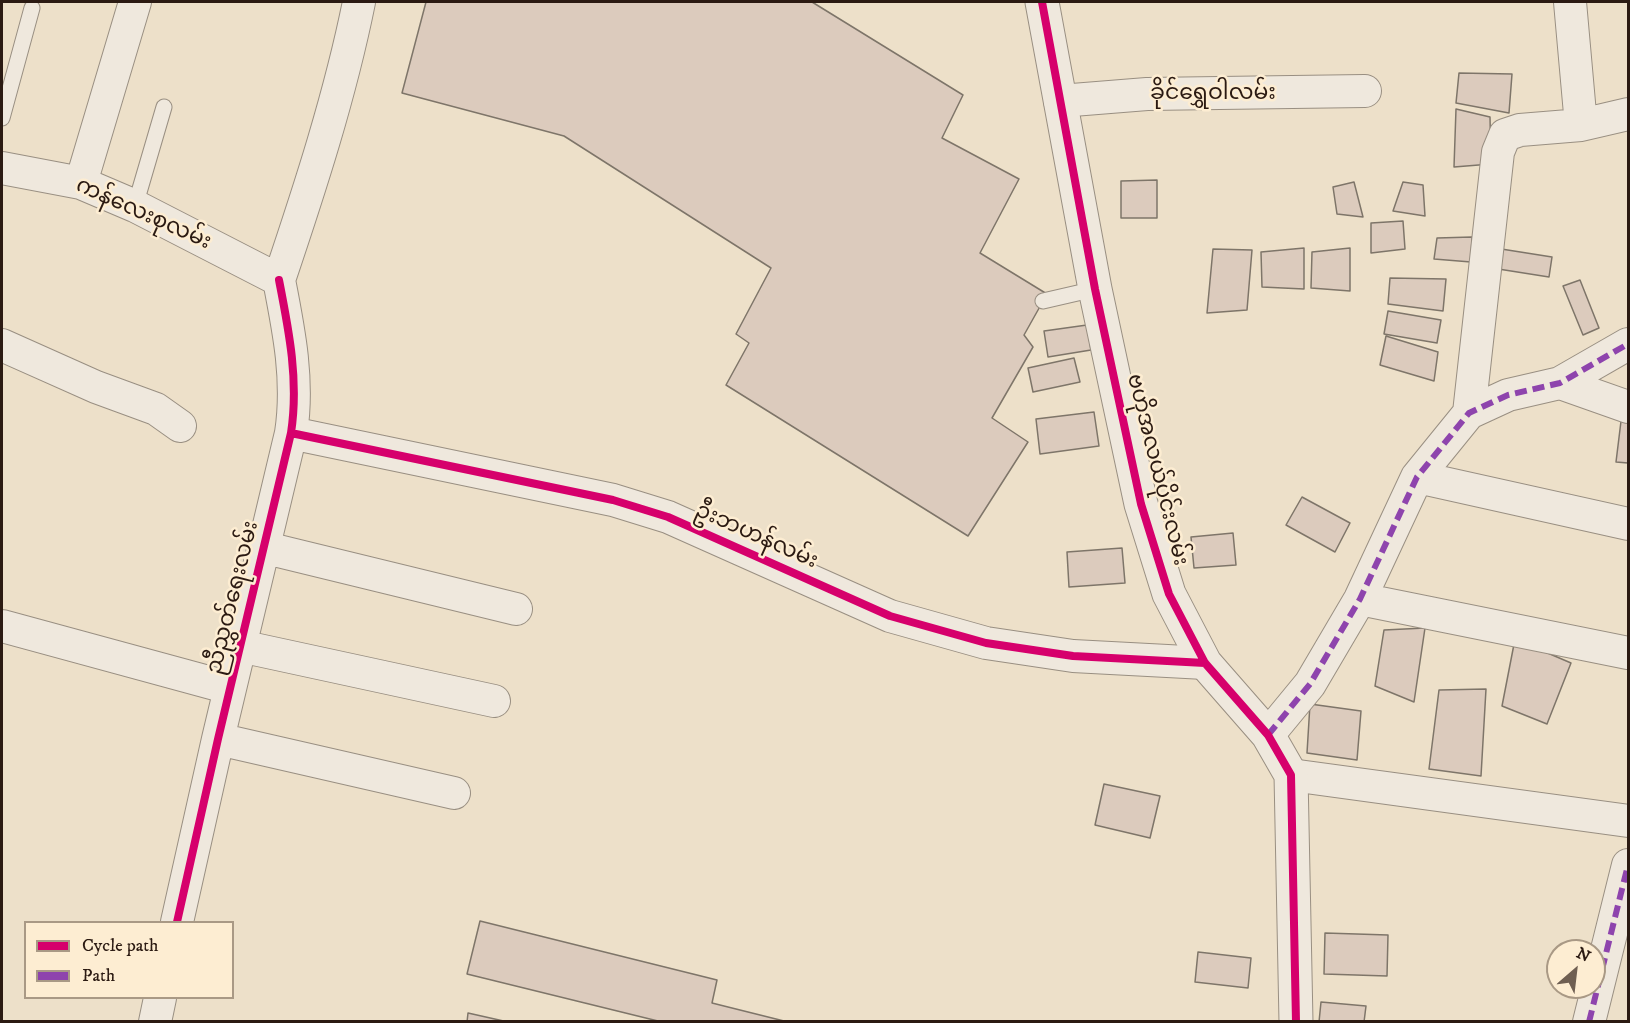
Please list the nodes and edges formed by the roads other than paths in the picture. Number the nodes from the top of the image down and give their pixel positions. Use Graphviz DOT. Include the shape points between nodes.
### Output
graph roads {
  1 [pos="135,2"];
  2 [pos="359,2"];
  3 [pos="1042,2"];
  4 [pos="1570,2"];
  5 [pos="32,8"];
  6 [pos="1365,91"];
  7 [pos="1060,101"];
  8 [pos="164,107"];
  9 [pos="1629,114"];
  10 [pos="2,118"];
  11 [pos="1581,125"];
  12 [pos="2,168"];
  13 [pos="81,183"];
  14 [pos="135,207"];
  15 [pos="279,280"];
  16 [pos="1095,289"];
  17 [pos="1043,301"];
  18 [pos="1629,344"];
  19 [pos="2,345"];
  20 [pos="1560,383"];
  21 [pos="1629,407"];
  22 [pos="1469,413"];
  23 [pos="180,426"];
  24 [pos="291,434"];
  25 [pos="1417,477"];
  26 [pos="1629,525"];
  27 [pos="266,548"];
  28 [pos="1360,599"];
  29 [pos="516,609"];
  30 [pos="2,626"];
  31 [pos="240,646"];
  32 [pos="1629,653"];
  33 [pos="1205,663"];
  34 [pos="230,688"];
  35 [pos="494,700"];
  36 [pos="1268,735"];
  37 [pos="218,739"];
  38 [pos="1291,775"];
  39 [pos="454,793"];
  40 [pos="1629,821"];
  41 [pos="1629,865"];
  42 [pos="177,921"];
  43 [pos="160,999"];
  44 [pos="155,1022"];
  45 [pos="1296,1022"];
  46 [pos="1589,1022"];
  1 -- 13 [label="street"];
  2 -- 15 [label="street" via="314,177"];
  3 -- 7 [label="street, ဗဟိုအလယ်ပိုင်းလမ်း"];
  4 -- 11 [label="street"];
  5 -- 10 [label="lane"];
  6 -- 7 [label="street, ခိုင်ရွှေဝါလမ်း" via="1147,94"];
  7 -- 16 [label="street, ဗဟိုအလယ်ပိုင်းလမ်း"];
  8 -- 14 [label="lane"];
  9 -- 11 [label="street"];
  11 -- 22 [label="street" via="1520,130 1505,135 1498,152"];
  12 -- 13 [label="street, ကန်လေးစုလမ်း"];
  13 -- 14 [label="street, ကန်လေးစုလမ်း"];
  14 -- 15 [label="street, ကန်လေးစုလမ်း"];
  15 -- 24 [label="street, ညီညွှတ်ရေးလမ်း" via="293,348 295,409"];
  16 -- 17 [label="lane"];
  16 -- 33 [label="street, ဗဟိုအလယ်ပိုင်းလမ်း" via="1141,504 1169,594"];
  18 -- 20 [label="street"];
  19 -- 23 [label="street" via="156,409"];
  20 -- 21 [label="street"];
  20 -- 22 [label="street" via="1508,395"];
  22 -- 25 [label="street"];
  24 -- 27 [label="street, ညီညွှတ်ရေးလမ်း"];
  24 -- 33 [label="street, ဦးဘဟန်လမ်း" via="624,504 668,517 890,616 986,643 1073,656"];
  25 -- 26 [label="street"];
  25 -- 28 [label="street"];
  27 -- 29 [label="street"];
  27 -- 31 [label="street, ညီညွှတ်ရေးလမ်း"];
  28 -- 32 [label="street"];
  28 -- 36 [label="street" via="1310,684"];
  30 -- 34 [label="street"];
  31 -- 34 [label="street, ညီညွှတ်ရေးလမ်း"];
  31 -- 35 [label="street"];
  33 -- 36 [label="street, ဗဟိုအလယ်ပိုင်းလမ်း"];
  34 -- 37 [label="street, ညီညွှတ်ရေးလမ်း"];
  36 -- 38 [label="street, ဗဟိုအလယ်ပိုင်းလမ်း"];
  37 -- 39 [label="street"];
  37 -- 42 [label="street, ညီညွှတ်ရေးလမ်း"];
  38 -- 40 [label="street"];
  38 -- 45 [label="street, ဗဟိုအလယ်ပိုင်းလမ်း"];
  41 -- 46 [label="street"];
  43 -- 44 [label="street"];
}
